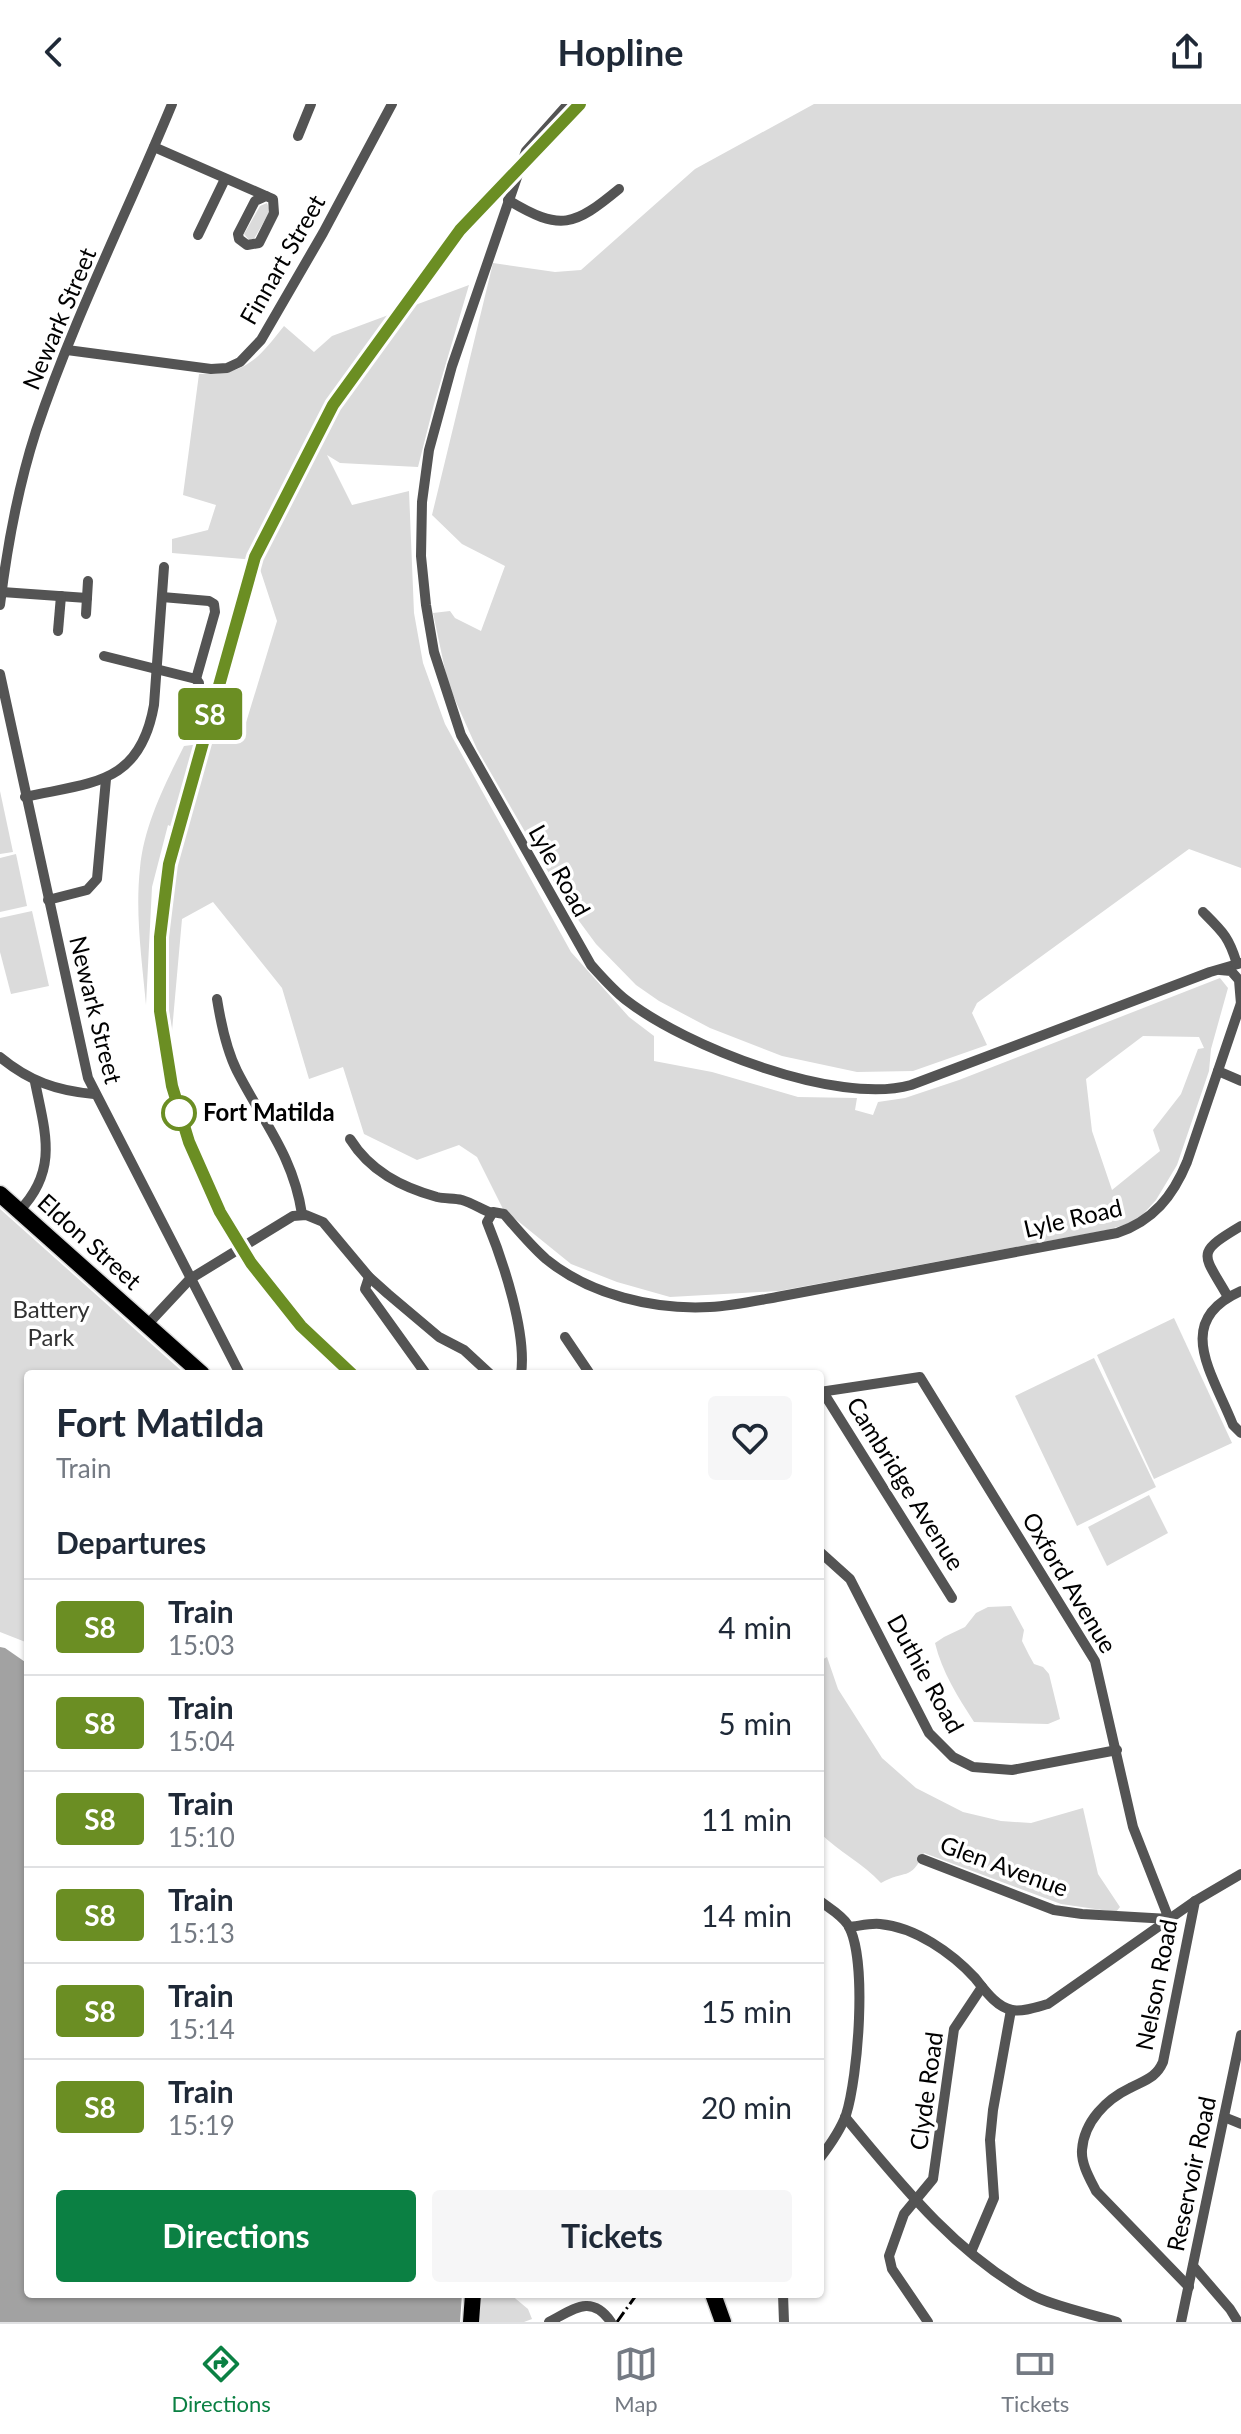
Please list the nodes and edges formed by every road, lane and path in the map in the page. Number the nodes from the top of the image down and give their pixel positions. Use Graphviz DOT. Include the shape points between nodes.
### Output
graph roads {
  1 [pos="172,104"];
  2 [pos="311,104"];
  3 [pos="392,104"];
  4 [pos="568,104"];
  5 [pos="298,136"];
  6 [pos="154,147"];
  7 [pos="225,179"];
  8 [pos="619,189"];
  9 [pos="266,196"];
  10 [pos="508,200"];
  11 [pos="198,235"];
  12 [pos="67,350"];
  13 [pos="164,567"];
  14 [pos="88,581"];
  15 [pos="2,592"];
  16 [pos="61,596"];
  17 [pos="162,597"];
  18 [pos="87,598"];
  19 [pos="0,605"];
  20 [pos="86,614"];
  21 [pos="58,631"];
  22 [pos="104,656"];
  23 [pos="158,668"];
  24 [pos="0,674"];
  25 [pos="196,679"];
  26 [pos="197,739"];
  27 [pos="106,779"];
  28 [pos="25,797"];
  29 [pos="48,900"];
  30 [pos="1203,912"];
  31 [pos="1239,964"];
  32 [pos="1210,972"];
  33 [pos="217,999"];
  34 [pos="1241,1003"];
  35 [pos="1241,1023"];
  36 [pos="1228,1039"];
  37 [pos="0,1057"];
  38 [pos="1218,1071"];
  39 [pos="1241,1081"];
  40 [pos="35,1082"];
  41 [pos="94,1094"];
  42 [pos="350,1139"];
  43 [pos="0,1194"];
  44 [pos="19,1211"];
  45 [pos="491,1213"];
  46 [pos="302,1214"];
  47 [pos="1241,1226"];
  48 [pos="369,1277"];
  49 [pos="190,1279"];
  50 [pos="1241,1291"];
  51 [pos="1228,1297"];
  52 [pos="147,1325"];
  53 [pos="565,1337"];
  54 [pos="198,1370"];
  55 [pos="238,1370"];
  56 [pos="423,1370"];
  57 [pos="486,1370"];
  58 [pos="521,1370"];
  59 [pos="587,1370"];
  60 [pos="824,1392"];
  61 [pos="824,1395"];
  62 [pos="1241,1433"];
  63 [pos="824,1556"];
  64 [pos="952,1598"];
  65 [pos="1117,1750"];
  66 [pos="922,1859"];
  67 [pos="1241,1874"];
  68 [pos="1195,1901"];
  69 [pos="824,1905"];
  70 [pos="1169,1919"];
  71 [pos="849,1927"];
  72 [pos="982,1987"];
  73 [pos="1011,2010"];
  74 [pos="1241,2035"];
  75 [pos="845,2117"];
  76 [pos="1224,2117"];
  77 [pos="1241,2124"];
  78 [pos="824,2151"];
  79 [pos="914,2200"];
  80 [pos="971,2252"];
  81 [pos="1193,2266"];
  82 [pos="1189,2287"];
  83 [pos="473,2298"];
  84 [pos="712,2298"];
  85 [pos="714,2298"];
  86 [pos="783,2298"];
  87 [pos="610,2321"];
  88 [pos="471,2322"];
  89 [pos="549,2322"];
  90 [pos="715,2322"];
  91 [pos="723,2322"];
  92 [pos="784,2322"];
  93 [pos="928,2322"];
  94 [pos="1117,2322"];
  95 [pos="1181,2322"];
  96 [pos="1238,2322"];
  1 -- 6 [label="street, Newark Street"];
  2 -- 5 [label="street"];
  3 -- 12 [label="street, Finnart Street" via="323,233 246,357 227,368 211,369"];
  4 -- 10 [label="street, Lyle Road" via="526,151"];
  6 -- 7 [label="street"];
  6 -- 12 [label="street, Newark Street"];
  7 -- 9 [label="street"];
  7 -- 11 [label="street"];
  8 -- 10 [label="street" via="575,220 551,220"];
  9 -- 9 [label="street" via="255,201 238,234 247,245 259,243 274,213 273,199"];
  10 -- 32 [label="street, Lyle Road" via="429,450 421,556 426,605 434,652 461,735 600,975 639,1009 724,1053 836,1086 872,1090 911,1085"];
  12 -- 15 [label="street, Newark Street" via="29,455"];
  13 -- 17 [label="street"];
  14 -- 18 [label="street"];
  15 -- 16 [label="street"];
  15 -- 19 [label="street, Newark Street"];
  16 -- 18 [label="street"];
  16 -- 21 [label="street"];
  17 -- 23 [label="street"];
  17 -- 25 [label="street" via="214,604"];
  18 -- 20 [label="street"];
  22 -- 23 [label="street"];
  23 -- 25 [label="street"];
  23 -- 27 [label="street" via="145,737 126,766"];
  24 -- 28 [label="street, Newark Street"];
  25 -- 26 [label="street"];
  27 -- 28 [label="street"];
  27 -- 29 [label="street" via="97,879 87,890"];
  28 -- 29 [label="street, Newark Street"];
  29 -- 41 [label="street, Newark Street"];
  30 -- 31 [label="street" via="1227,937"];
  31 -- 32 [label="street, Lyle Road"];
  32 -- 34 [label="street, Lyle Road" via="1236,975"];
  33 -- 46 [label="street" via="236,1069 288,1161"];
  34 -- 36 [label="street, Lyle Road"];
  35 -- 36 [label="street"];
  36 -- 38 [label="street, Lyle Road"];
  37 -- 40 [label="street"];
  38 -- 39 [label="street"];
  38 -- 45 [label="street, Lyle Road" via="1176,1186 1147,1219 1117,1233 729,1306 692,1307 600,1290 543,1256 504,1214"];
  40 -- 41 [label="street"];
  40 -- 44 [label="street" via="47,1139 45,1166 37,1189"];
  41 -- 49 [label="street, Newark Street"];
  42 -- 45 [label="street, Lyle Road" via="362,1158 402,1184"];
  43 -- 44 [label="main road, Eldon Street"];
  44 -- 52 [label="main road, Eldon Street"];
  45 -- 58 [label="street" via="487,1222 513,1304"];
  46 -- 48 [label="street" via="323,1222"];
  46 -- 49 [label="street"];
  47 -- 51 [label="street" via="1208,1251 1207,1260"];
  48 -- 56 [label="street" via="365,1289"];
  48 -- 57 [label="street"];
  49 -- 52 [label="street"];
  49 -- 55 [label="street, Newark Street"];
  50 -- 51 [label="street"];
  51 -- 62 [label="street" via="1207,1315 1201,1334 1233,1425"];
  52 -- 54 [label="main road, Eldon Street"];
  53 -- 59 [label="street"];
  60 -- 65 [label="street, Oxford Avenue" via="920,1377 1095,1661"];
  61 -- 64 [label="street, Cambridge Avenue"];
  63 -- 65 [label="street, Duthie Road" via="850,1579 929,1733 953,1757 973,1767 1012,1770"];
  65 -- 70 [label="street, Oxford Avenue" via="1133,1827"];
  66 -- 70 [label="street, Glen Avenue" via="1054,1910"];
  67 -- 68 [label="street"];
  68 -- 70 [label="street"];
  68 -- 82 [label="street, Nelson Road" via="1159,2071 1104,2103 1082,2150 1096,2191"];
  69 -- 71 [label="street"];
  70 -- 73 [label="street" via="1048,2004"];
  71 -- 72 [label="street" via="878,1924 914,1935 945,1951"];
  71 -- 75 [label="street" via="859,1997"];
  72 -- 73 [label="street"];
  72 -- 79 [label="street, Clyde Road" via="954,2029 933,2179"];
  73 -- 80 [label="street" via="990,2140 994,2198"];
  74 -- 76 [label="street, Reservoir Road"];
  75 -- 78 [label="street"];
  75 -- 79 [label="street"];
  76 -- 77 [label="street"];
  76 -- 81 [label="street, Reservoir Road"];
  79 -- 80 [label="street"];
  79 -- 93 [label="street, Clyde Road" via="902,2218 889,2262"];
  80 -- 94 [label="street" via="1031,2295"];
  81 -- 82 [label="street, Reservoir Road"];
  81 -- 96 [label="street"];
  82 -- 95 [label="street, Reservoir Road"];
  83 -- 88 [label="main road"];
  84 -- 90 [label="main road"];
  85 -- 91 [label="main road"];
  86 -- 92 [label="street"];
  87 -- 89 [label="street" via="600,2309 585,2305"];
}
